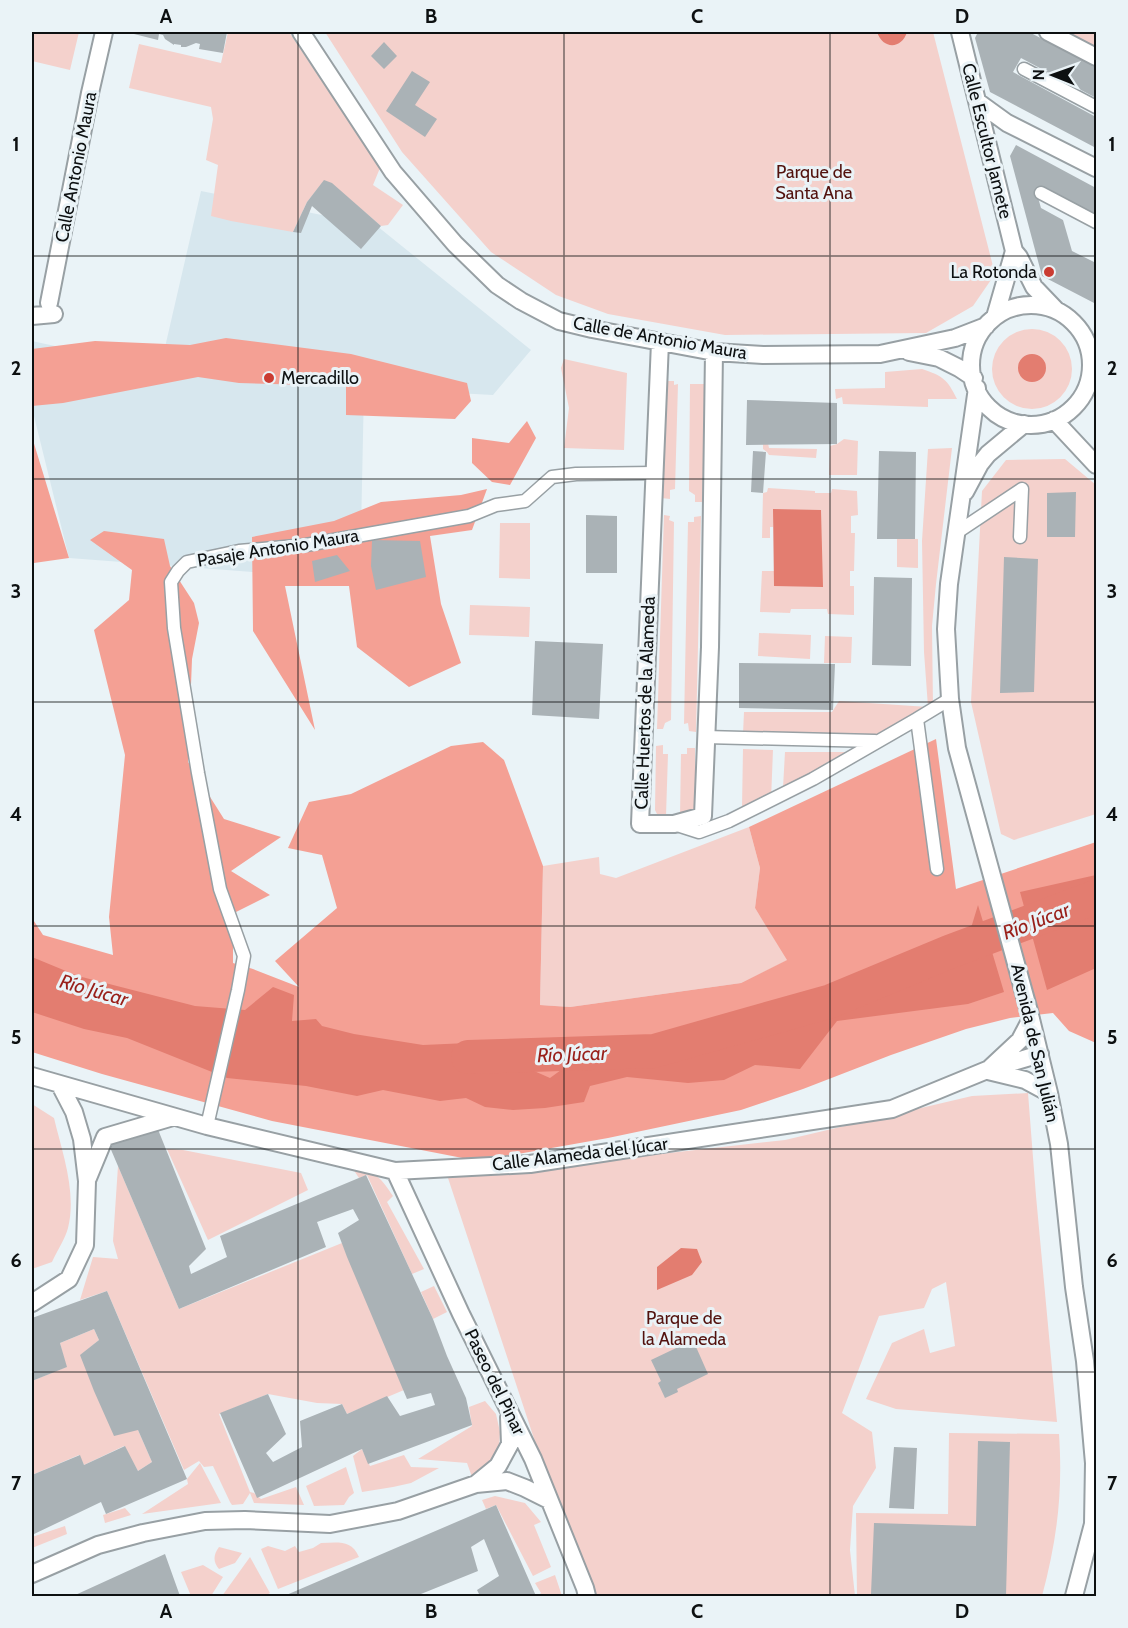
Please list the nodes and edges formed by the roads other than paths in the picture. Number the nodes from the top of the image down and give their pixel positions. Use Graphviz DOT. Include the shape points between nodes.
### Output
graph roads {
  1 [pos="104,32"];
  2 [pos="301,32"];
  3 [pos="960,32"];
  4 [pos="1048,32"];
  5 [pos="1096,57"];
  6 [pos="1024,69"];
  7 [pos="978,102"];
  8 [pos="1096,107"];
  9 [pos="1096,168"];
  10 [pos="1041,193"];
  11 [pos="1096,222"];
  12 [pos="1014,250"];
  13 [pos="1057,311"];
  14 [pos="32,316"];
  15 [pos="991,321"];
  16 [pos="1078,328"];
  17 [pos="1096,333"];
  18 [pos="660,342"];
  19 [pos="902,350"];
  20 [pos="714,352"];
  21 [pos="1094,360"];
  22 [pos="975,383"];
  23 [pos="1093,386"];
  24 [pos="1054,420"];
  25 [pos="1024,424"];
  26 [pos="1096,465"];
  27 [pos="654,473"];
  28 [pos="963,495"];
  29 [pos="956,533"];
  30 [pos="1020,537"];
  31 [pos="950,699"];
  32 [pos="917,719"];
  33 [pos="705,737"];
  34 [pos="876,741"];
  35 [pos="674,824"];
  36 [pos="937,869"];
  37 [pos="1031,1019"];
  38 [pos="1040,1054"];
  39 [pos="987,1071"];
  40 [pos="32,1076"];
  41 [pos="60,1085"];
  42 [pos="1049,1092"];
  43 [pos="174,1117"];
  44 [pos="207,1126"];
  45 [pos="395,1171"];
  46 [pos="87,1181"];
  47 [pos="32,1303"];
  48 [pos="508,1410"];
  49 [pos="476,1484"];
  50 [pos="549,1500"];
  51 [pos="32,1575"];
  52 [pos="587,1596"];
  53 [pos="1074,1596"];
  1 -- 14 [label="street, Calle Antonio Maura" via="52,308"];
  2 -- 18 [label="street, Calle de Antonio Maura" via="393,172 455,244 497,285 559,321"];
  3 -- 7 [label="street, Calle Escultor Jamete"];
  4 -- 5 [label="street"];
  6 -- 8 [label="street"];
  7 -- 9 [label="street" via="1008,123"];
  7 -- 12 [label="street, Calle Escultor Jamete"];
  10 -- 11 [label="street"];
  12 -- 13 [label="street, Calle Escultor Jamete" via="1035,287"];
  12 -- 15 [label="street, Calle Escultor Jamete"];
  13 -- 15 [label="street" via="1027,305 1007,310"];
  13 -- 16 [label="street"];
  15 -- 19 [label="street, Calle de Antonio Maura" via="955,338"];
  15 -- 22 [label="street" via="979,336 973,354"];
  16 -- 17 [label="street"];
  16 -- 21 [label="street"];
  18 -- 20 [label="street, Calle de Antonio Maura"];
  18 -- 27 [label="street, Calle Huertos de la Alameda"];
  19 -- 20 [label="street, Calle de Antonio Maura" via="851,356"];
  19 -- 22 [label="street, Calle de Antonio Maura" via="939,358 959,368"];
  20 -- 33 [label="street, Calle Huertos de la Alameda"];
  21 -- 23 [label="street"];
  22 -- 25 [label="street" via="982,399 997,413"];
  22 -- 28 [label="street, Avenida de San Julián"];
  23 -- 24 [label="street" via="1073,408"];
  24 -- 25 [label="street"];
  24 -- 26 [label="street"];
  25 -- 28 [label="street, Avenida de San Julián" via="988,454"];
  27 -- 35 [label="street, Calle Huertos de la Alameda" via="640,824"];
  27 -- 44 [label="street, Pasaje Antonio Maura" via="552,477 525,501 496,504 469,516 306,545 239,551 187,562 177,570 171,582 174,628 198,773 220,889 244,956"];
  28 -- 29 [label="street, Avenida de San Julián"];
  29 -- 30 [label="street" via="1022,489"];
  29 -- 31 [label="street, Avenida de San Julián" via="946,629"];
  31 -- 32 [label="street"];
  31 -- 37 [label="street, Avenida de San Julián" via="957,748"];
  32 -- 34 [label="street"];
  32 -- 36 [label="street"];
  33 -- 34 [label="street"];
  33 -- 35 [label="street, Calle Huertos de la Alameda" via="703,816"];
  34 -- 35 [label="street" via="813,779 729,821 699,832"];
  37 -- 38 [label="street, Avenida de San Julián"];
  37 -- 39 [label="street, Calle Alameda del Júcar" via="1020,1040"];
  38 -- 39 [label="street, Calle Alameda del Júcar"];
  38 -- 42 [label="street, Avenida de San Julián"];
  39 -- 42 [label="street" via="1025,1080"];
  39 -- 45 [label="street, Calle Alameda del Júcar" via="892,1109 530,1164"];
  40 -- 41 [label="street, Calle Alameda del Júcar"];
  41 -- 43 [label="street, Calle Alameda del Júcar"];
  41 -- 46 [label="street" via="82,1139"];
  42 -- 53 [label="street, Avenida de San Julián" via="1059,1144 1094,1463 1093,1524"];
  43 -- 44 [label="street, Calle Alameda del Júcar"];
  43 -- 46 [label="street" via="105,1137"];
  44 -- 45 [label="street, Calle Alameda del Júcar"];
  45 -- 48 [label="street, Paseo del Pinar"];
  46 -- 47 [label="street" via="85,1245 69,1279"];
  48 -- 49 [label="street" via="510,1444 498,1466"];
  48 -- 50 [label="street, Paseo del Pinar"];
  49 -- 50 [label="street" via="507,1481"];
  49 -- 51 [label="street" via="398,1511 330,1524 205,1521 143,1533 98,1545"];
  50 -- 52 [label="street, Paseo del Pinar"];
}
